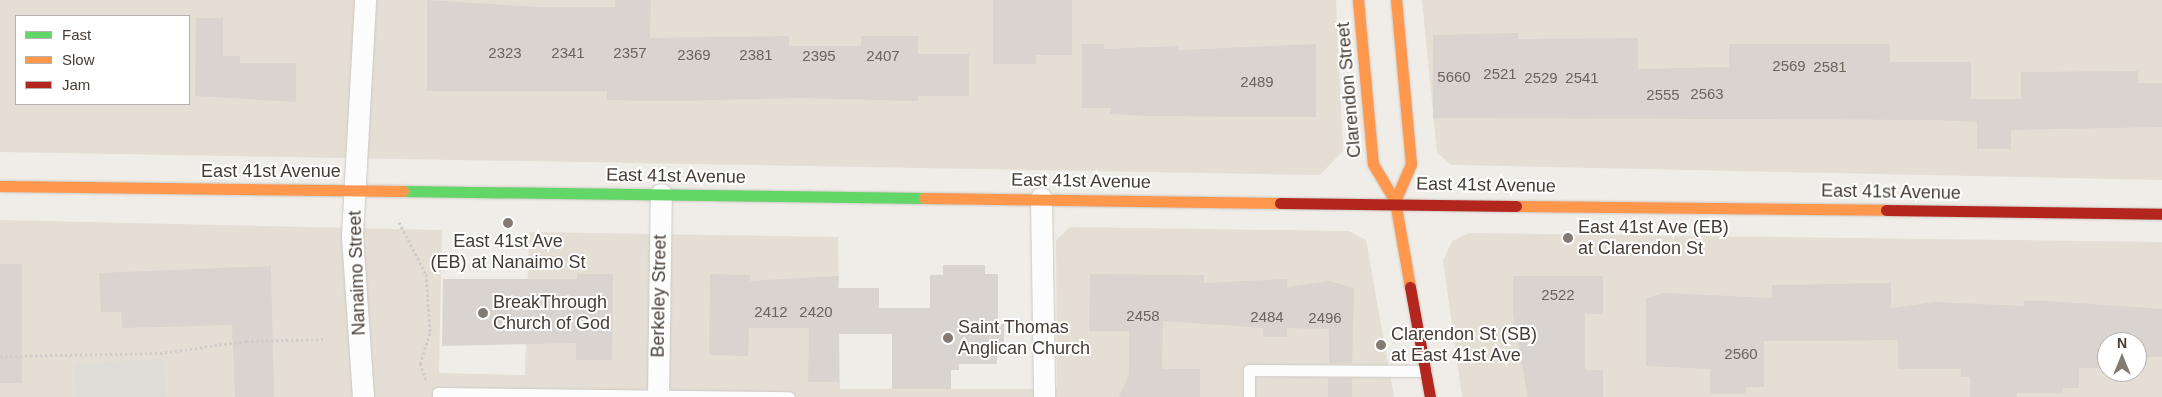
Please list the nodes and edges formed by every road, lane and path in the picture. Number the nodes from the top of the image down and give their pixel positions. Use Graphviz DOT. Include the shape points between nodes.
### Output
graph roads {
  1 [pos="365,0"];
  2 [pos="1358,0"];
  3 [pos="1396,0"];
  4 [pos="0,186"];
  5 [pos="355,189"];
  6 [pos="661,194"];
  7 [pos="1041,198"];
  8 [pos="1395,201"];
  9 [pos="2162,214"];
  10 [pos="400,222"];
  11 [pos="326,339"];
  12 [pos="0,356"];
  13 [pos="1427,371"];
  14 [pos="438,395"];
  15 [pos="658,396"];
  16 [pos="363,397"];
  17 [pos="789,397"];
  18 [pos="1044,397"];
  19 [pos="1249,397"];
  20 [pos="1430,397"];
  1 -- 5 [label="street, Nanaimo Street"];
  2 -- 8 [label="main road, Clarendon Street" via="1372,164"];
  3 -- 8 [label="main road" via="1411,164"];
  4 -- 5 [label="main road, East 41st Avenue"];
  5 -- 6 [label="main road, East 41st Avenue"];
  5 -- 16 [label="street, Nanaimo Street" via="352,235"];
  6 -- 7 [label="main road, East 41st Avenue"];
  6 -- 15 [label="street, Berkeley Street"];
  7 -- 8 [label="main road, East 41st Avenue"];
  7 -- 18 [label="street"];
  8 -- 9 [label="main road, East 41st Avenue"];
  8 -- 13 [label="main road, Clarendon Street"];
  10 -- 14 [label="path" via="426,274 430,333 420,363 421,376"];
  11 -- 12 [label="path" via="246,341 160,353"];
  13 -- 19 [label="lane" via="1248,370"];
  13 -- 20 [label="main road, Clarendon Street"];
  14 -- 15 [label="lane"];
  15 -- 17 [label="lane"];
}
